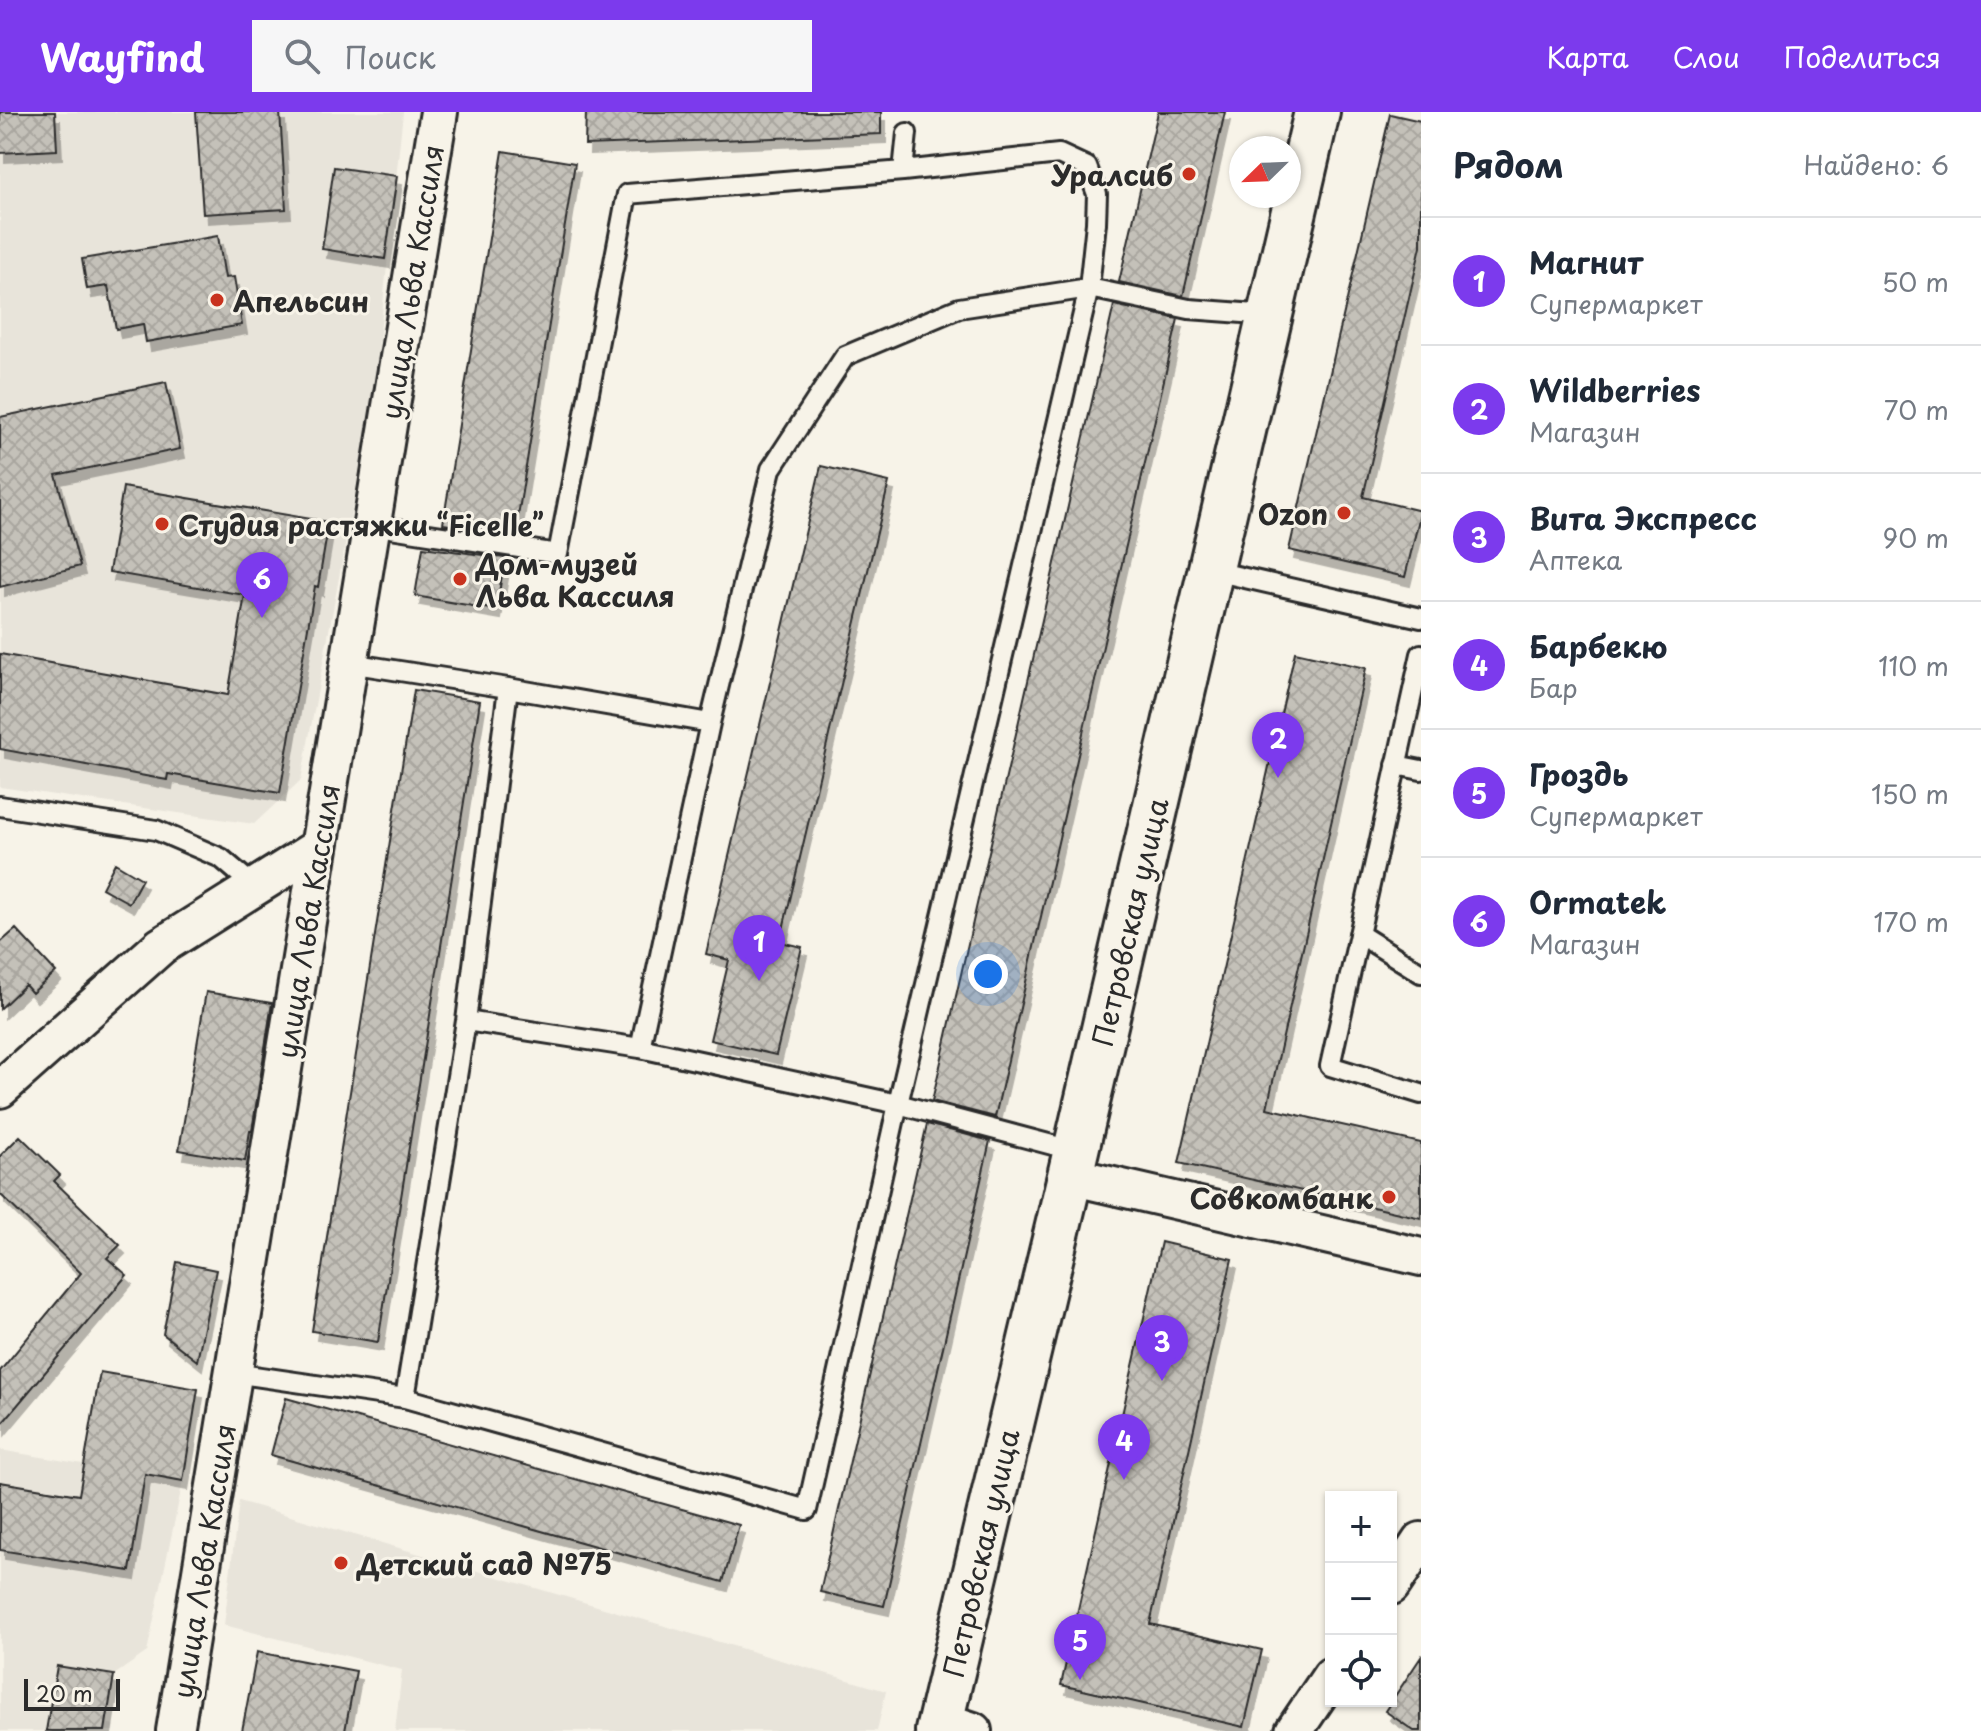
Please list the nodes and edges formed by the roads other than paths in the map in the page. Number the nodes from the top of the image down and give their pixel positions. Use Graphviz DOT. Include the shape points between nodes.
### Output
graph roads {
  1 [pos="439,112"];
  2 [pos="1317,112"];
  3 [pos="907,133"];
  4 [pos="903,171"];
  5 [pos="1089,288"];
  6 [pos="1270,315"];
  7 [pos="371,525"];
  8 [pos="1210,570"];
  9 [pos="1421,618"];
  10 [pos="1421,654"];
  11 [pos="349,663"];
  12 [pos="508,688"];
  13 [pos="710,723"];
  14 [pos="1396,765"];
  15 [pos="1421,770"];
  16 [pos="0,806"];
  17 [pos="319,847"];
  18 [pos="255,887"];
  19 [pos="1359,934"];
  20 [pos="1421,973"];
  21 [pos="466,1021"];
  22 [pos="640,1048"];
  23 [pos="0,1089"];
  24 [pos="1421,1094"];
  25 [pos="898,1104"];
  26 [pos="1073,1164"];
  27 [pos="1421,1257"];
  28 [pos="234,1373"];
  29 [pos="405,1398"];
  30 [pos="1421,1541"];
  31 [pos="1397,1577"];
  32 [pos="1325,1685"];
  33 [pos="950,1727"];
  34 [pos="175,1731"];
  35 [pos="1294,1731"];
  1 -- 7 [label="street, улица Льва Кассиля"];
  2 -- 6 [label="main road, Петровская улица"];
  3 -- 4 [label="lane"];
  4 -- 5 [label="lane" via="1059,154 1087,167 1097,194"];
  4 -- 7 [label="lane" via="627,194 558,554"];
  5 -- 6 [label="lane" via="1189,309"];
  5 -- 13 [label="lane" via="959,308 845,356 771,469"];
  5 -- 25 [label="lane"];
  6 -- 8 [label="main road, Петровская улица"];
  7 -- 11 [label="street, улица Льва Кассиля"];
  8 -- 9 [label="lane"];
  8 -- 26 [label="main road, Петровская улица"];
  10 -- 14 [label="lane"];
  11 -- 12 [label="lane"];
  11 -- 17 [label="street, улица Льва Кассиля"];
  12 -- 13 [label="lane"];
  12 -- 21 [label="lane"];
  13 -- 22 [label="lane"];
  14 -- 15 [label="lane"];
  14 -- 19 [label="lane"];
  16 -- 18 [label="lane" via="156,830 221,858"];
  17 -- 18 [label="street"];
  17 -- 28 [label="street, улица Льва Кассиля"];
  18 -- 23 [label="street" via="161,946"];
  19 -- 20 [label="lane"];
  19 -- 24 [label="lane" via="1330,1066"];
  21 -- 22 [label="lane"];
  21 -- 29 [label="lane"];
  22 -- 25 [label="lane"];
  25 -- 26 [label="lane"];
  25 -- 29 [label="lane" via="807,1510"];
  26 -- 27 [label="street"];
  26 -- 33 [label="main road, Петровская улица"];
  28 -- 29 [label="lane"];
  28 -- 34 [label="street, улица Льва Кассиля"];
  30 -- 31 [label="street"];
  32 -- 35 [label="street"];
}
